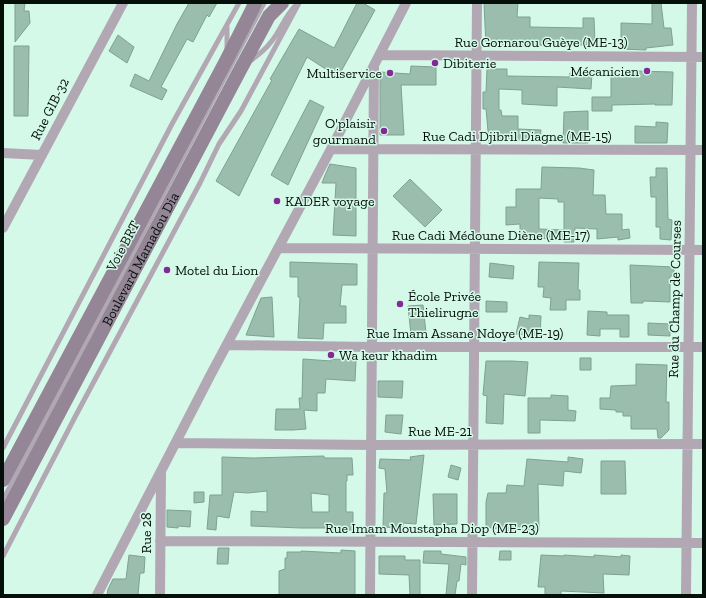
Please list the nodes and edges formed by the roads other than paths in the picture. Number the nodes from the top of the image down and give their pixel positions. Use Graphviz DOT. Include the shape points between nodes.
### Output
graph roads {
  1 [pos="122,3"];
  2 [pos="239,3"];
  3 [pos="254,3"];
  4 [pos="264,3"];
  5 [pos="282,3"];
  6 [pos="299,3"];
  7 [pos="406,3"];
  8 [pos="477,3"];
  9 [pos="692,3"];
  10 [pos="229,22"];
  11 [pos="380,55"];
  12 [pos="477,55"];
  13 [pos="691,57"];
  14 [pos="703,57"];
  15 [pos="226,61"];
  16 [pos="374,65"];
  17 [pos="240,70"];
  18 [pos="331,149"];
  19 [pos="374,149"];
  20 [pos="476,149"];
  21 [pos="690,150"];
  22 [pos="703,150"];
  23 [pos="3,153"];
  24 [pos="42,155"];
  25 [pos="6,216"];
  26 [pos="3,228"];
  27 [pos="278,248"];
  28 [pos="373,248"];
  29 [pos="475,250"];
  30 [pos="689,250"];
  31 [pos="703,250"];
  32 [pos="228,345"];
  33 [pos="372,347"];
  34 [pos="474,347"];
  35 [pos="688,347"];
  36 [pos="703,347"];
  37 [pos="176,443"];
  38 [pos="687,444"];
  39 [pos="703,444"];
  40 [pos="371,445"];
  41 [pos="474,445"];
  42 [pos="3,448"];
  43 [pos="161,472"];
  44 [pos="3,480"];
  45 [pos="3,500"];
  46 [pos="3,519"];
  47 [pos="160,541"];
  48 [pos="370,542"];
  49 [pos="473,542"];
  50 [pos="686,543"];
  51 [pos="703,543"];
  52 [pos="3,556"];
  53 [pos="97,595"];
  54 [pos="160,595"];
  55 [pos="370,595"];
  56 [pos="472,595"];
  57 [pos="686,595"];
  1 -- 24 [label="street, Rue GIB-32"];
  2 -- 10 [label="lane"];
  3 -- 15 [label="street, Boulevard Mamadou Dia"];
  4 -- 45 [label="lane, Voie BRT"];
  5 -- 17 [label="street, Boulevard Mamadou Dia" via="269,16"];
  6 -- 17 [label="lane" via="288,13 272,41"];
  6 -- 52 [label="lane" via="241,111 219,144"];
  7 -- 11 [label="street"];
  8 -- 12 [label="street"];
  9 -- 13 [label="street, Rue du Champ de Courses"];
  10 -- 15 [label="lane"];
  10 -- 42 [label="lane" via="172,124"];
  11 -- 12 [label="street, Rue Gornarou Guèye (ME-13)"];
  11 -- 16 [label="street"];
  12 -- 13 [label="street, Rue Gornarou Guèye (ME-13)"];
  12 -- 20 [label="street"];
  13 -- 14 [label="street, Rue Gornarou Guèye (ME-13)"];
  13 -- 21 [label="street, Rue du Champ de Courses"];
  15 -- 44 [label="street, Boulevard Mamadou Dia"];
  16 -- 18 [label="street"];
  16 -- 19 [label="street"];
  17 -- 46 [label="street, Boulevard Mamadou Dia"];
  18 -- 19 [label="street, Rue Cadi Djibril Diagne (ME-15)"];
  18 -- 27 [label="street"];
  19 -- 20 [label="street, Rue Cadi Djibril Diagne (ME-15)"];
  19 -- 28 [label="street"];
  20 -- 21 [label="street, Rue Cadi Djibril Diagne (ME-15)"];
  20 -- 29 [label="street"];
  21 -- 22 [label="street, Rue Cadi Djibril Diagne (ME-15)"];
  21 -- 30 [label="street, Rue du Champ de Courses"];
  23 -- 24 [label="street"];
  24 -- 25 [label="street, Rue GIB-32"];
  25 -- 26 [label="street, Rue GIB-32"];
  27 -- 28 [label="street, Rue Cadi Médoune Diène (ME-17)"];
  27 -- 32 [label="street"];
  28 -- 29 [label="street, Rue Cadi Médoune Diène (ME-17)"];
  28 -- 33 [label="street"];
  29 -- 30 [label="street, Rue Cadi Médoune Diène (ME-17)"];
  29 -- 34 [label="street"];
  30 -- 31 [label="street, Rue Cadi Médoune Diène (ME-17)"];
  30 -- 35 [label="street, Rue du Champ de Courses"];
  32 -- 33 [label="street, Rue Imam Assane Ndoye (ME-19)"];
  32 -- 37 [label="street"];
  33 -- 34 [label="street, Rue Imam Assane Ndoye (ME-19)"];
  33 -- 40 [label="street"];
  34 -- 35 [label="street, Rue Imam Assane Ndoye (ME-19)"];
  34 -- 41 [label="street"];
  35 -- 36 [label="street, Rue Imam Assane Ndoye (ME-19)"];
  35 -- 38 [label="street, Rue du Champ de Courses"];
  37 -- 40 [label="street, Rue ME-21"];
  37 -- 43 [label="street"];
  38 -- 39 [label="street, Rue ME-21"];
  38 -- 41 [label="street, Rue ME-21"];
  38 -- 50 [label="street, Rue du Champ de Courses"];
  40 -- 41 [label="street, Rue ME-21"];
  40 -- 48 [label="street"];
  41 -- 49 [label="street"];
  43 -- 47 [label="street, Rue 28"];
  43 -- 53 [label="street"];
  47 -- 48 [label="street, Rue Imam Moustapha Diop (ME-23)"];
  47 -- 54 [label="street, Rue 28"];
  48 -- 49 [label="street, Rue Imam Moustapha Diop (ME-23)"];
  48 -- 55 [label="street"];
  49 -- 50 [label="street, Rue Imam Moustapha Diop (ME-23)"];
  49 -- 56 [label="street"];
  50 -- 51 [label="street, Rue Imam Moustapha Diop (ME-23)"];
  50 -- 57 [label="street, Rue du Champ de Courses"];
}
